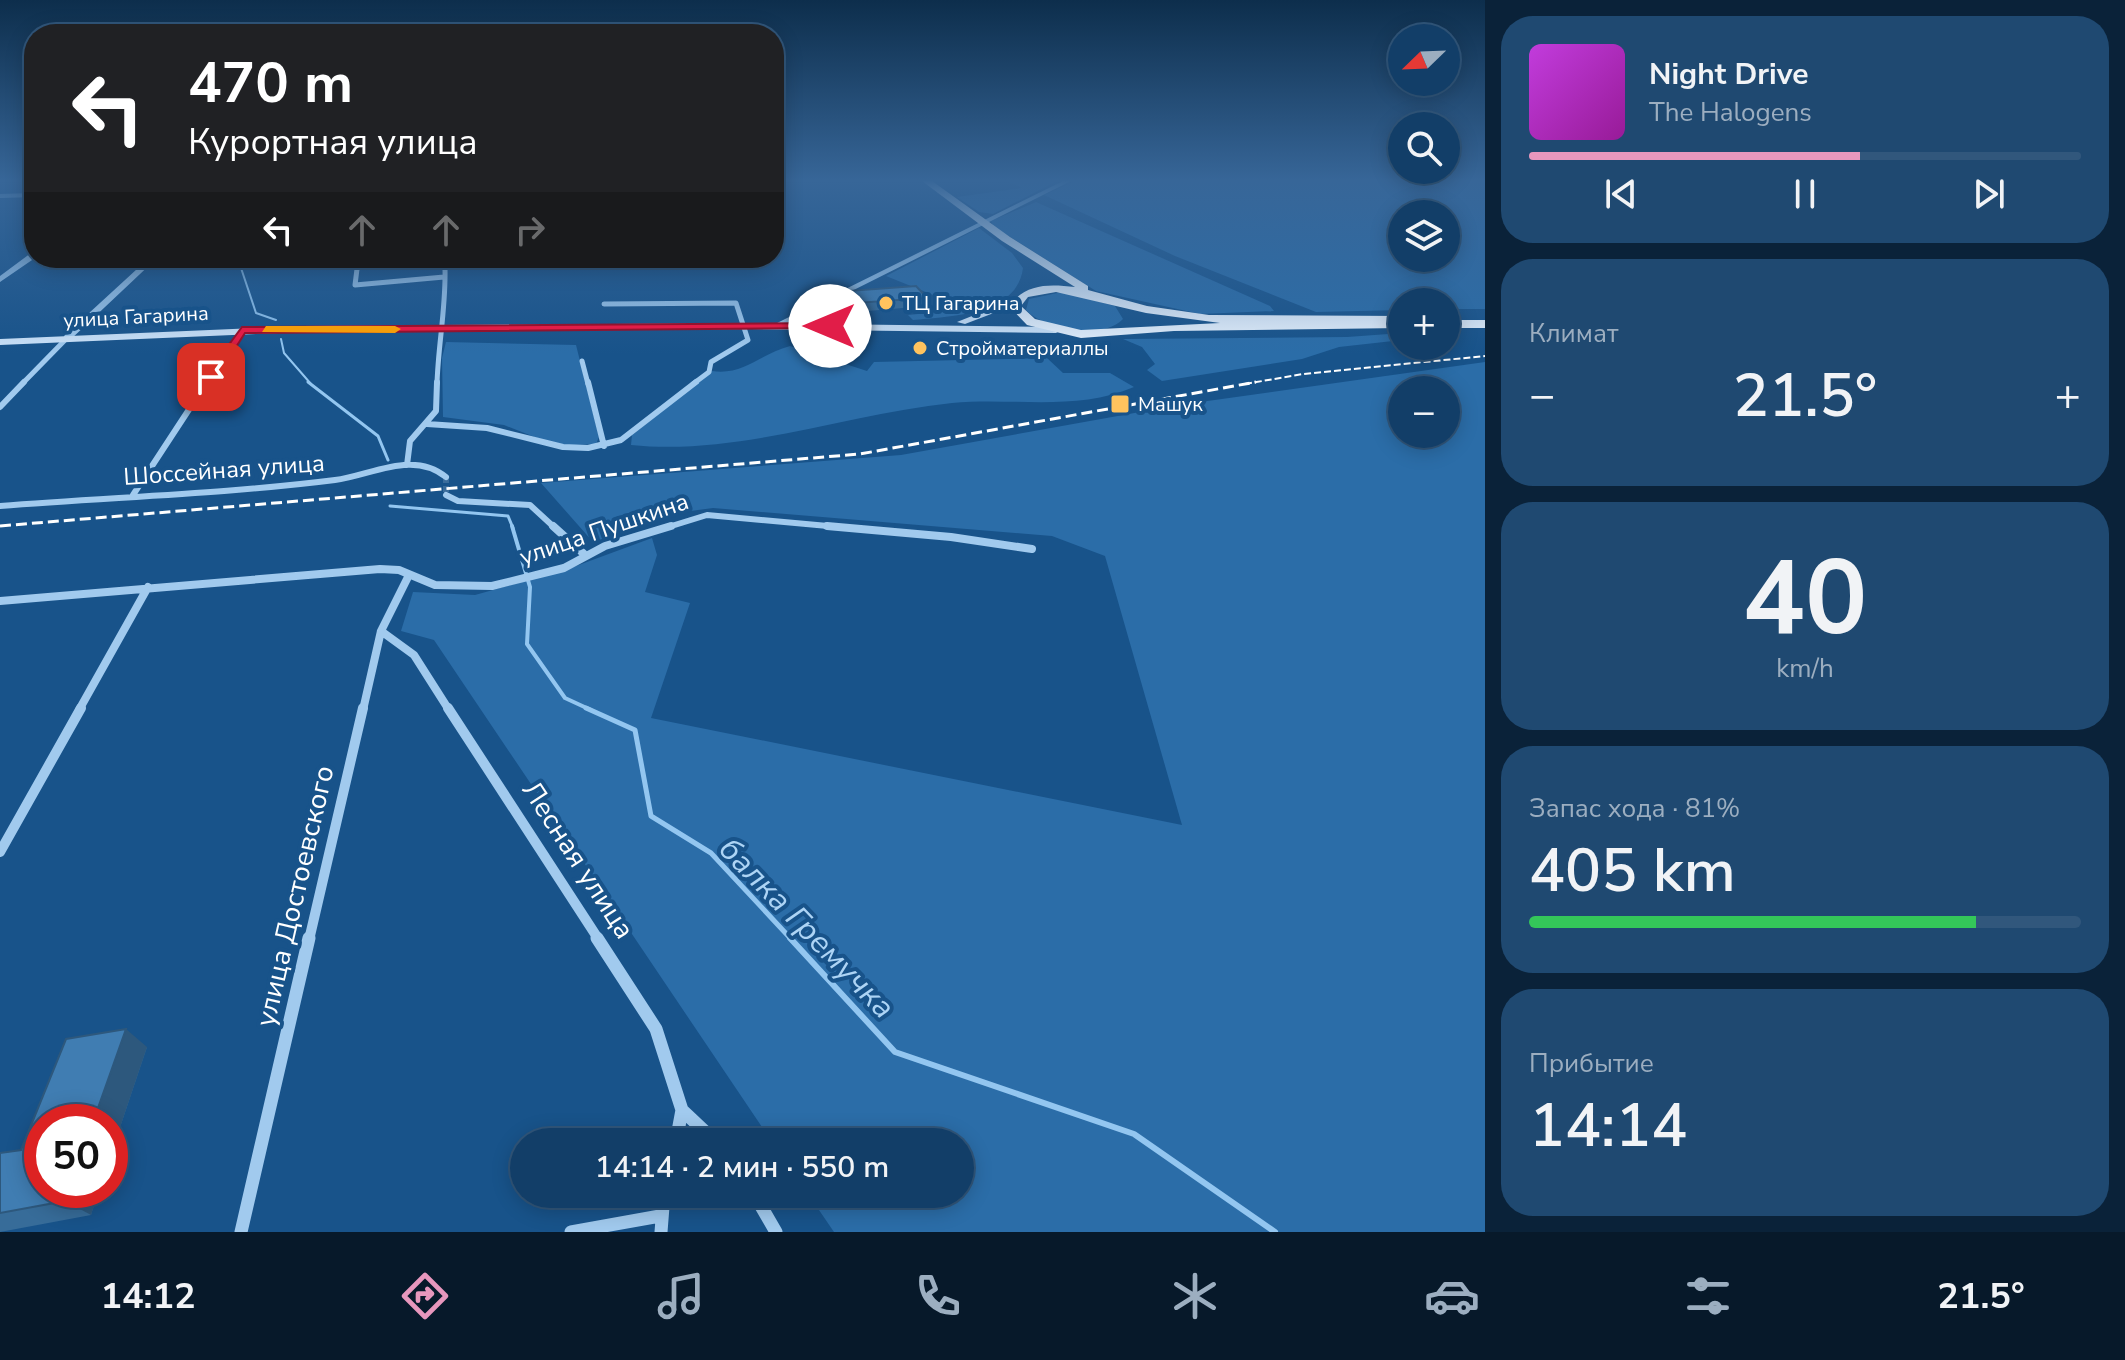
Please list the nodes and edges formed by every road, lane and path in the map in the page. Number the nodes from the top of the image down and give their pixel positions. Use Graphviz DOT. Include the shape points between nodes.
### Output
graph roads {
  1 [pos="954,238"];
  2 [pos="1006,239"];
  3 [pos="24,262"];
  4 [pos="142,268"];
  5 [pos="357,268"];
  6 [pos="444,268"];
  7 [pos="444,277"];
  8 [pos="0,280"];
  9 [pos="1030,292"];
  10 [pos="1103,296"];
  11 [pos="1017,301"];
  12 [pos="604,304"];
  13 [pos="1388,322"];
  14 [pos="1388,322"];
  15 [pos="1460,322"];
  16 [pos="1485,322"];
  17 [pos="746,326"];
  18 [pos="775,326"];
  19 [pos="945,326"];
  20 [pos="439,329"];
  21 [pos="242,330"];
  22 [pos="1056,330"];
  23 [pos="1115,331"];
  24 [pos="67,338"];
  25 [pos="0,342"];
  26 [pos="582,361"];
  27 [pos="0,407"];
  28 [pos="427,424"];
  29 [pos="604,446"];
  30 [pos="407,465"];
  31 [pos="446,477"];
  32 [pos="133,495"];
  33 [pos="446,495"];
  34 [pos="0,506"];
  35 [pos="1032,549"];
  36 [pos="584,554"];
  37 [pos="408,577"];
  38 [pos="148,587"];
  39 [pos="0,601"];
  40 [pos="381,631"];
  41 [pos="0,852"];
  42 [pos="682,1110"];
  43 [pos="679,1128"];
  44 [pos="701,1128"];
  45 [pos="661,1208"];
  46 [pos="762,1208"];
  47 [pos="660,1216"];
  48 [pos="241,1232"];
  49 [pos="571,1232"];
  50 [pos="661,1232"];
  51 [pos="776,1232"];
  1 -- 18 [label="street"];
  2 -- 9 [label="main road" via="1033,266"];
  2 -- 10 [label="main road"];
  3 -- 8 [label="street"];
  4 -- 24 [label="street"];
  5 -- 7 [label="street" via="355,285"];
  6 -- 7 [label="street"];
  7 -- 20 [label="street" via="446,300"];
  9 -- 10 [label="main road" via="1069,290"];
  9 -- 11 [label="main road"];
  10 -- 13 [label="main road" via="1154,311 1211,319"];
  10 -- 23 [label="main road" via="1125,308 1131,318"];
  11 -- 19 [label="main road, улица Гагарина"];
  11 -- 22 [label="main road" via="1023,317"];
  12 -- 17 [label="street" via="736,303"];
  14 -- 23 [label="main road"];
  15 -- 16 [label="main road"];
  17 -- 18 [label="main road, улица Гагарина"];
  17 -- 20 [label="main road, улица Гагарина"];
  17 -- 29 [label="street" via="748,340 711,362 709,372 621,440"];
  18 -- 19 [label="main road, улица Гагарина"];
  19 -- 22 [label="main road, улица Гагарина"];
  20 -- 21 [label="main road, улица Гагарина"];
  20 -- 28 [label="street" via="436,411"];
  21 -- 24 [label="main road, улица Гагарина"];
  21 -- 32 [label="street"];
  22 -- 23 [label="main road"];
  24 -- 25 [label="main road, улица Гагарина"];
  24 -- 27 [label="street"];
  26 -- 29 [label="street"];
  28 -- 29 [label="street" via="478,426 566,450"];
  28 -- 30 [label="street" via="410,441"];
  30 -- 31 [label="street, Шоссейная улица" via="434,467"];
  30 -- 32 [label="street, Шоссейная улица" via="340,480"];
  32 -- 34 [label="street, Шоссейная улица"];
  33 -- 36 [label="street" via="458,501 530,505"];
  35 -- 36 [label="street, улица Пушкина" via="707,515"];
  36 -- 37 [label="street, улица Пушкина" via="564,568 492,586 448,586"];
  37 -- 38 [label="street, улица Пушкина" via="399,570 380,569"];
  37 -- 40 [label="street, улица Достоевского"];
  38 -- 39 [label="street, улица Пушкина"];
  38 -- 41 [label="street"];
  40 -- 42 [label="street, Лесная улица" via="414,655 656,1029"];
  40 -- 48 [label="street, улица Достоевского"];
  42 -- 43 [label="street, Лесная улица"];
  42 -- 44 [label="street"];
  45 -- 47 [label="street"];
  46 -- 51 [label="street"];
  47 -- 49 [label="street"];
  47 -- 50 [label="street"];
}
